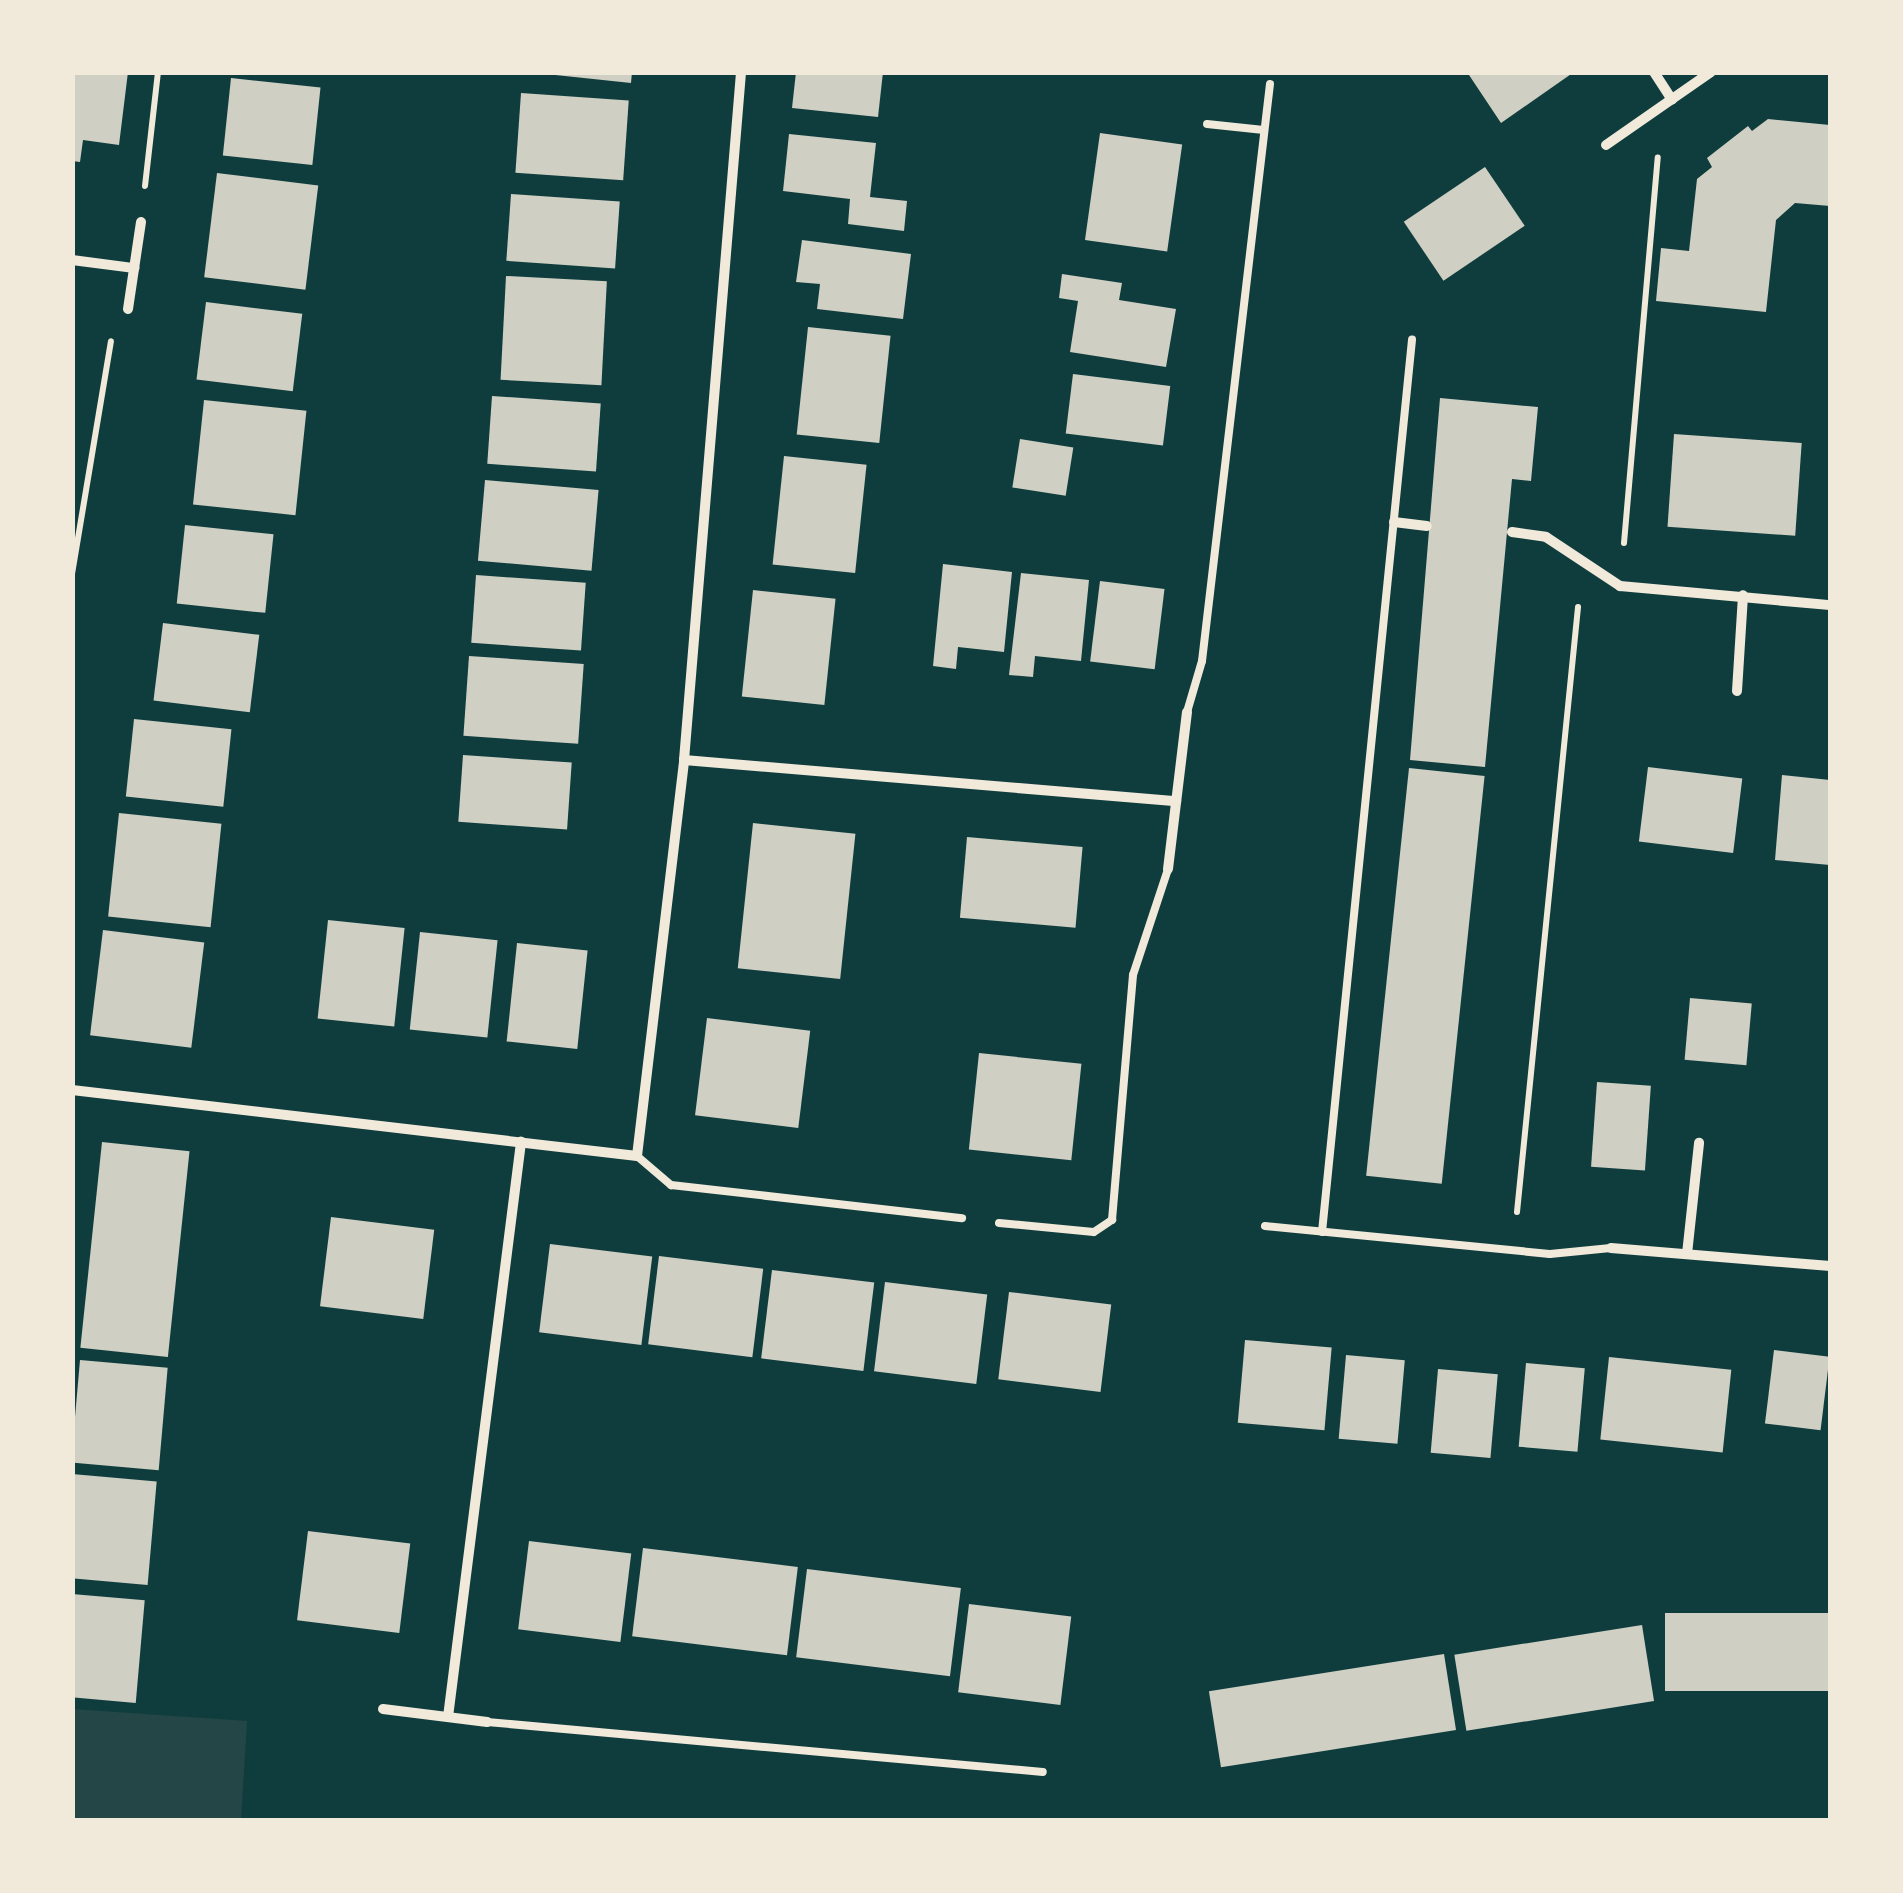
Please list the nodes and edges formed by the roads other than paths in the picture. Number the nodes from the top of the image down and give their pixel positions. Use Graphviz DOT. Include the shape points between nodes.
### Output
graph roads {
  1 [pos="742,72"];
  2 [pos="1654,72"];
  3 [pos="1711,72"];
  4 [pos="1270,84"];
  5 [pos="1667,103"];
  6 [pos="1207,124"];
  7 [pos="1264,130"];
  8 [pos="1606,145"];
  9 [pos="141,222"];
  10 [pos="72,260"];
  11 [pos="134,268"];
  12 [pos="128,309"];
  13 [pos="1412,340"];
  14 [pos="1394,522"];
  15 [pos="1427,526"];
  16 [pos="1512,532"];
  17 [pos="1743,595"];
  18 [pos="1830,604"];
  19 [pos="1737,691"];
  20 [pos="1188,712"];
  21 [pos="684,760"];
  22 [pos="1176,801"];
  23 [pos="1168,869"];
  24 [pos="72,1090"];
  25 [pos="521,1142"];
  26 [pos="1699,1143"];
  27 [pos="636,1156"];
  28 [pos="962,1218"];
  29 [pos="999,1223"];
  30 [pos="1264,1226"];
  31 [pos="1322,1232"];
  32 [pos="1611,1248"];
  33 [pos="1687,1254"];
  34 [pos="1830,1266"];
  35 [pos="383,1709"];
  36 [pos="448,1717"];
  37 [pos="487,1722"];
  38 [pos="1043,1772"];
  1 -- 21 [label="street"];
  2 -- 5 [label="street"];
  3 -- 5 [label="street"];
  4 -- 7 [label="lane"];
  5 -- 8 [label="street"];
  6 -- 7 [label="lane"];
  7 -- 20 [label="lane" via="1202,661"];
  9 -- 11 [label="street"];
  10 -- 11 [label="street"];
  11 -- 12 [label="street"];
  13 -- 14 [label="lane"];
  14 -- 15 [label="street"];
  14 -- 31 [label="lane"];
  16 -- 17 [label="street" via="1546,537 1620,586"];
  17 -- 18 [label="street"];
  17 -- 19 [label="street"];
  20 -- 22 [label="street"];
  21 -- 22 [label="street"];
  21 -- 27 [label="street"];
  22 -- 23 [label="street"];
  23 -- 29 [label="lane" via="1133,975 1112,1220 1094,1232"];
  24 -- 25 [label="street"];
  25 -- 27 [label="street"];
  25 -- 36 [label="street"];
  26 -- 33 [label="street"];
  27 -- 28 [label="lane" via="671,1185"];
  30 -- 31 [label="lane"];
  31 -- 32 [label="lane" via="1514,1251"];
  32 -- 33 [label="street"];
  33 -- 34 [label="street"];
  35 -- 36 [label="street"];
  36 -- 37 [label="street"];
  37 -- 38 [label="lane"];
}
